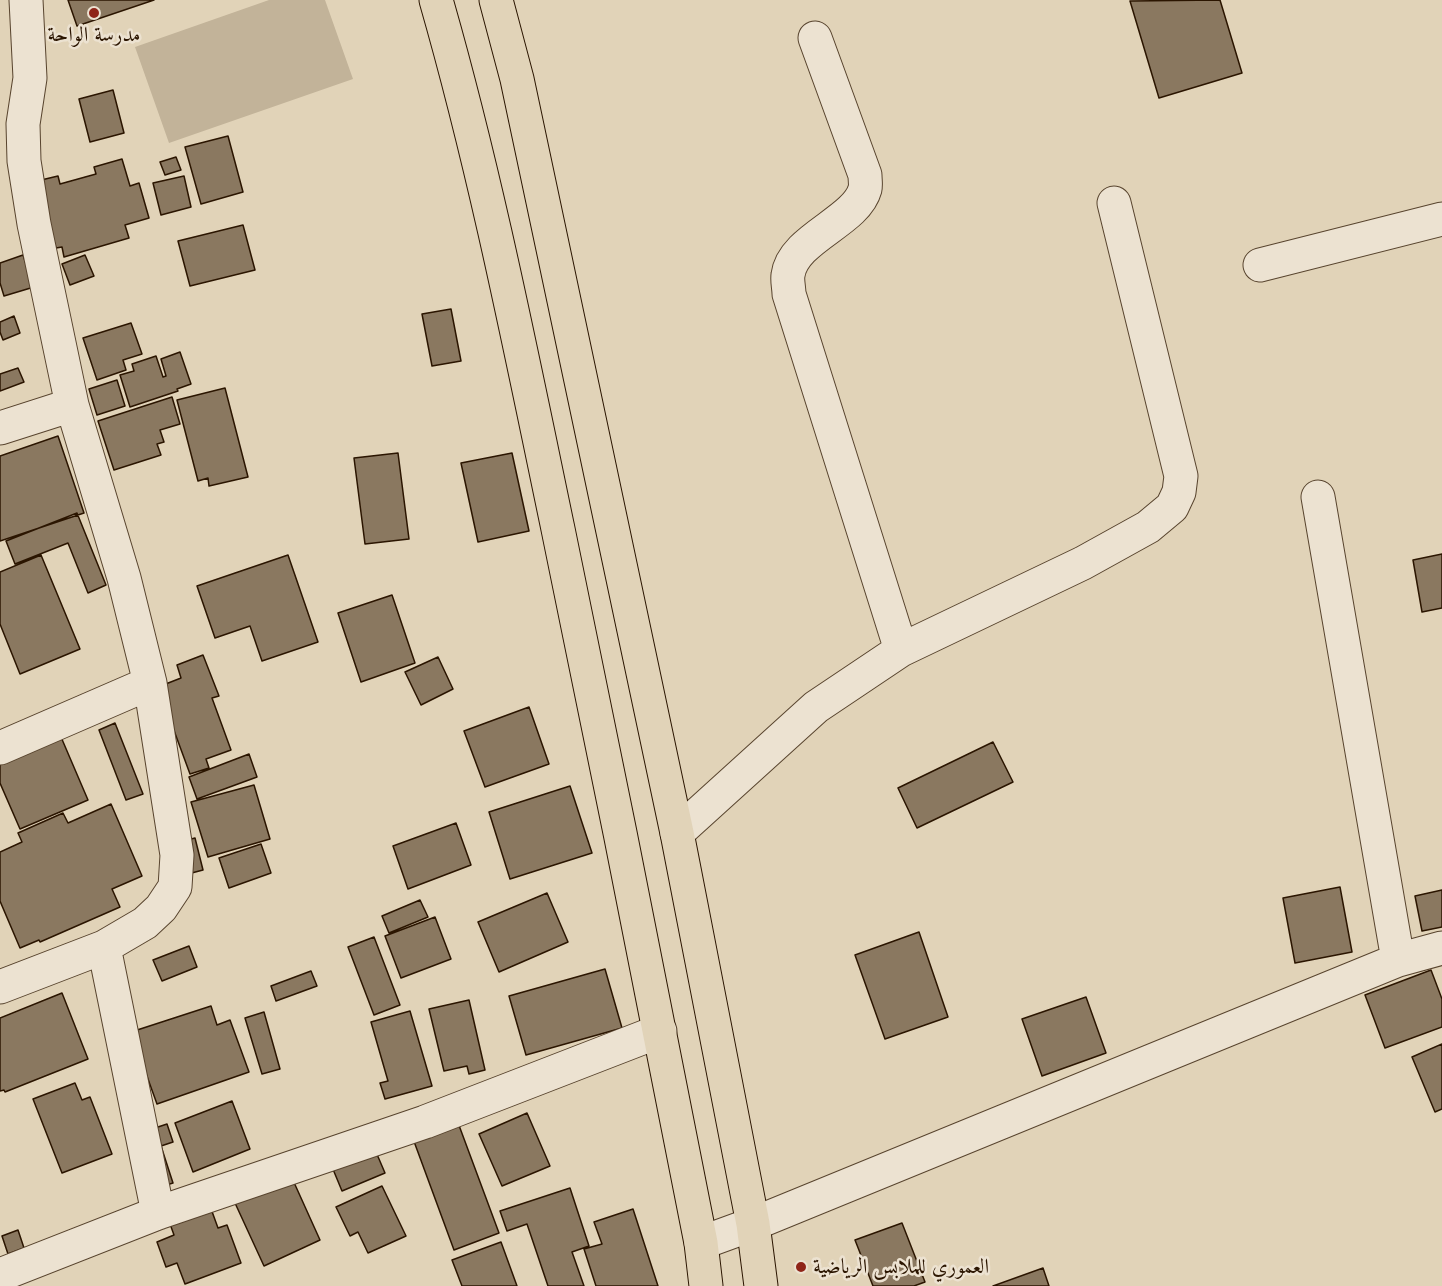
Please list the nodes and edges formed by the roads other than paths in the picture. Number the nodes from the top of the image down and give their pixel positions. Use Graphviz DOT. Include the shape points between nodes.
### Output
graph roads {
  1 [pos="26,0"];
  2 [pos="436,0"];
  3 [pos="496,0"];
  4 [pos="815,38"];
  5 [pos="1114,203"];
  6 [pos="1442,219"];
  7 [pos="1260,265"];
  8 [pos="72,405"];
  9 [pos="0,428"];
  10 [pos="1318,497"];
  11 [pos="901,650"];
  12 [pos="150,683"];
  13 [pos="0,748"];
  14 [pos="677,833"];
  15 [pos="104,947"];
  16 [pos="1442,948"];
  17 [pos="1398,960"];
  18 [pos="0,987"];
  19 [pos="660,1032"];
  20 [pos="158,1213"];
  21 [pos="753,1224"];
  22 [pos="701,1243"];
  23 [pos="0,1275"];
  24 [pos="706,1286"];
  25 [pos="761,1286"];
  1 -- 8 [label="street" via="30,78 23,124 24,161"];
  2 -- 19 [label="main road" via="503,266"];
  3 -- 14 [label="main road" via="520,91"];
  4 -- 11 [label="street" via="866,175 865,189 859,201 807,245 792,264 789,294"];
  5 -- 11 [label="street" via="1181,476 1172,507 1148,527 1083,563"];
  6 -- 7 [label="street"];
  8 -- 9 [label="street"];
  8 -- 12 [label="street" via="124,578"];
  10 -- 17 [label="street"];
  11 -- 14 [label="street" via="816,707"];
  12 -- 13 [label="street"];
  12 -- 15 [label="street" via="177,855 175,887 145,923"];
  14 -- 21 [label="main road"];
  15 -- 18 [label="street"];
  15 -- 20 [label="street"];
  16 -- 17 [label="street"];
  17 -- 21 [label="street"];
  19 -- 20 [label="street" via="425,1122"];
  19 -- 22 [label="main road"];
  20 -- 23 [label="street"];
  21 -- 22 [label="street"];
  21 -- 25 [label="main road"];
  22 -- 24 [label="main road"];
}
